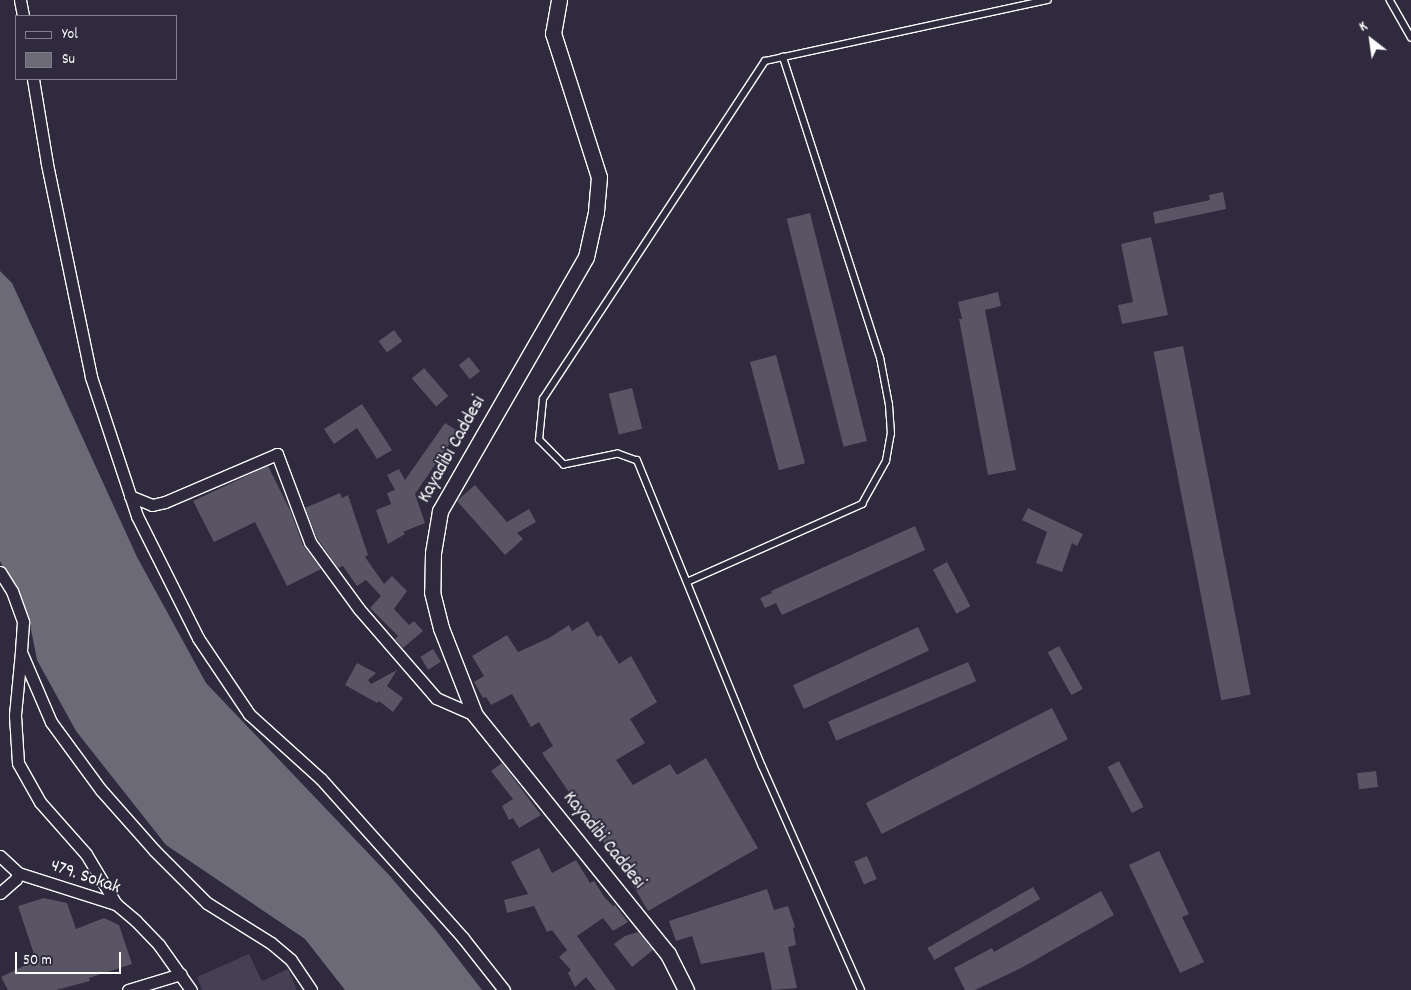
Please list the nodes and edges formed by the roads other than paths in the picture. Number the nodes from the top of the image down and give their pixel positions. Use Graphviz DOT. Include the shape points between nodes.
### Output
graph roads {
  1 [pos="20,0"];
  2 [pos="559,0"];
  3 [pos="1048,0"];
  4 [pos="1390,0"];
  5 [pos="23,15"];
  6 [pos="1411,37"];
  7 [pos="783,57"];
  8 [pos="33,80"];
  9 [pos="130,496"];
  10 [pos="0,572"];
  11 [pos="687,582"];
  12 [pos="21,652"];
  13 [pos="476,715"];
  14 [pos="0,856"];
  15 [pos="18,873"];
  16 [pos="0,893"];
  17 [pos="116,904"];
  18 [pos="181,974"];
  19 [pos="128,990"];
  20 [pos="192,990"];
  21 [pos="312,990"];
  22 [pos="504,990"];
  23 [pos="686,990"];
  24 [pos="861,990"];
  1 -- 5 [label="street"];
  2 -- 13 [label="street, Kayadibi Caddesi" via="553,33 599,178 596,212 586,257 440,511 433,553 432,592 441,628"];
  3 -- 7 [label="lane"];
  4 -- 6 [label="lane"];
  7 -- 11 [label="lane" via="880,358 891,434 886,461 862,504"];
  7 -- 11 [label="lane" via="765,60 544,399 540,440 564,464 618,454 637,461"];
  8 -- 9 [label="street" via="91,377"];
  9 -- 13 [label="street" via="152,505 165,502 277,454 310,542 360,609 436,698"];
  9 -- 22 [label="street" via="198,638 249,714 321,779 463,938"];
  10 -- 12 [label="street" via="12,591 23,622"];
  11 -- 24 [label="lane" via="762,767"];
  12 -- 17 [label="street" via="15,715 18,763 40,802 86,854"];
  12 -- 21 [label="street" via="51,722 101,790 207,903 292,960"];
  13 -- 23 [label="street, Kayadibi Caddesi" via="668,954"];
  14 -- 15 [label="street"];
  15 -- 16 [label="street" via="16,879"];
  15 -- 17 [label="street, 479. Sokak"];
  17 -- 18 [label="street, 479. Sokak" via="136,921"];
  18 -- 19 [label="street"];
  18 -- 20 [label="street, 479. Sokak"];
}
